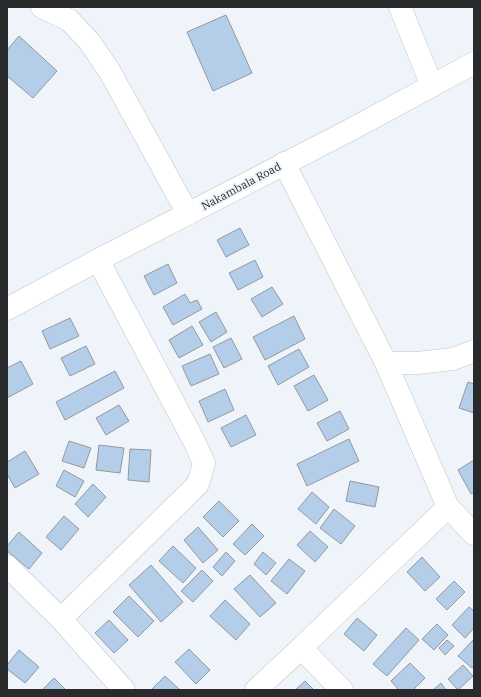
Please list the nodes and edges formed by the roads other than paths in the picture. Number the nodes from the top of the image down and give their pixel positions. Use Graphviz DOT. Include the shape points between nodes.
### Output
graph roads {
  1 [pos="42,7"];
  2 [pos="400,7"];
  3 [pos="474,63"];
  4 [pos="432,86"];
  5 [pos="284,163"];
  6 [pos="188,214"];
  7 [pos="98,260"];
  8 [pos="7,309"];
  9 [pos="474,351"];
  10 [pos="386,363"];
  11 [pos="448,507"];
  12 [pos="474,534"];
  13 [pos="7,566"];
  14 [pos="61,619"];
  15 [pos="301,648"];
  16 [pos="124,690"];
  17 [pos="256,690"];
  18 [pos="342,690"];
  1 -- 6 [label="street" via="69,20 89,41 110,72"];
  2 -- 4 [label="street"];
  3 -- 4 [label="street, Nakambala Road"];
  4 -- 5 [label="street, Nakambala Road"];
  5 -- 6 [label="street, Nakambala Road"];
  5 -- 10 [label="street"];
  6 -- 7 [label="street, Nakambala Road"];
  7 -- 8 [label="street, Nakambala Road"];
  7 -- 14 [label="street" via="204,463 198,484"];
  9 -- 10 [label="street" via="453,359"];
  10 -- 11 [label="street"];
  11 -- 12 [label="street"];
  11 -- 15 [label="street"];
  13 -- 14 [label="street"];
  14 -- 16 [label="street"];
  15 -- 17 [label="street"];
  15 -- 18 [label="street"];
}
